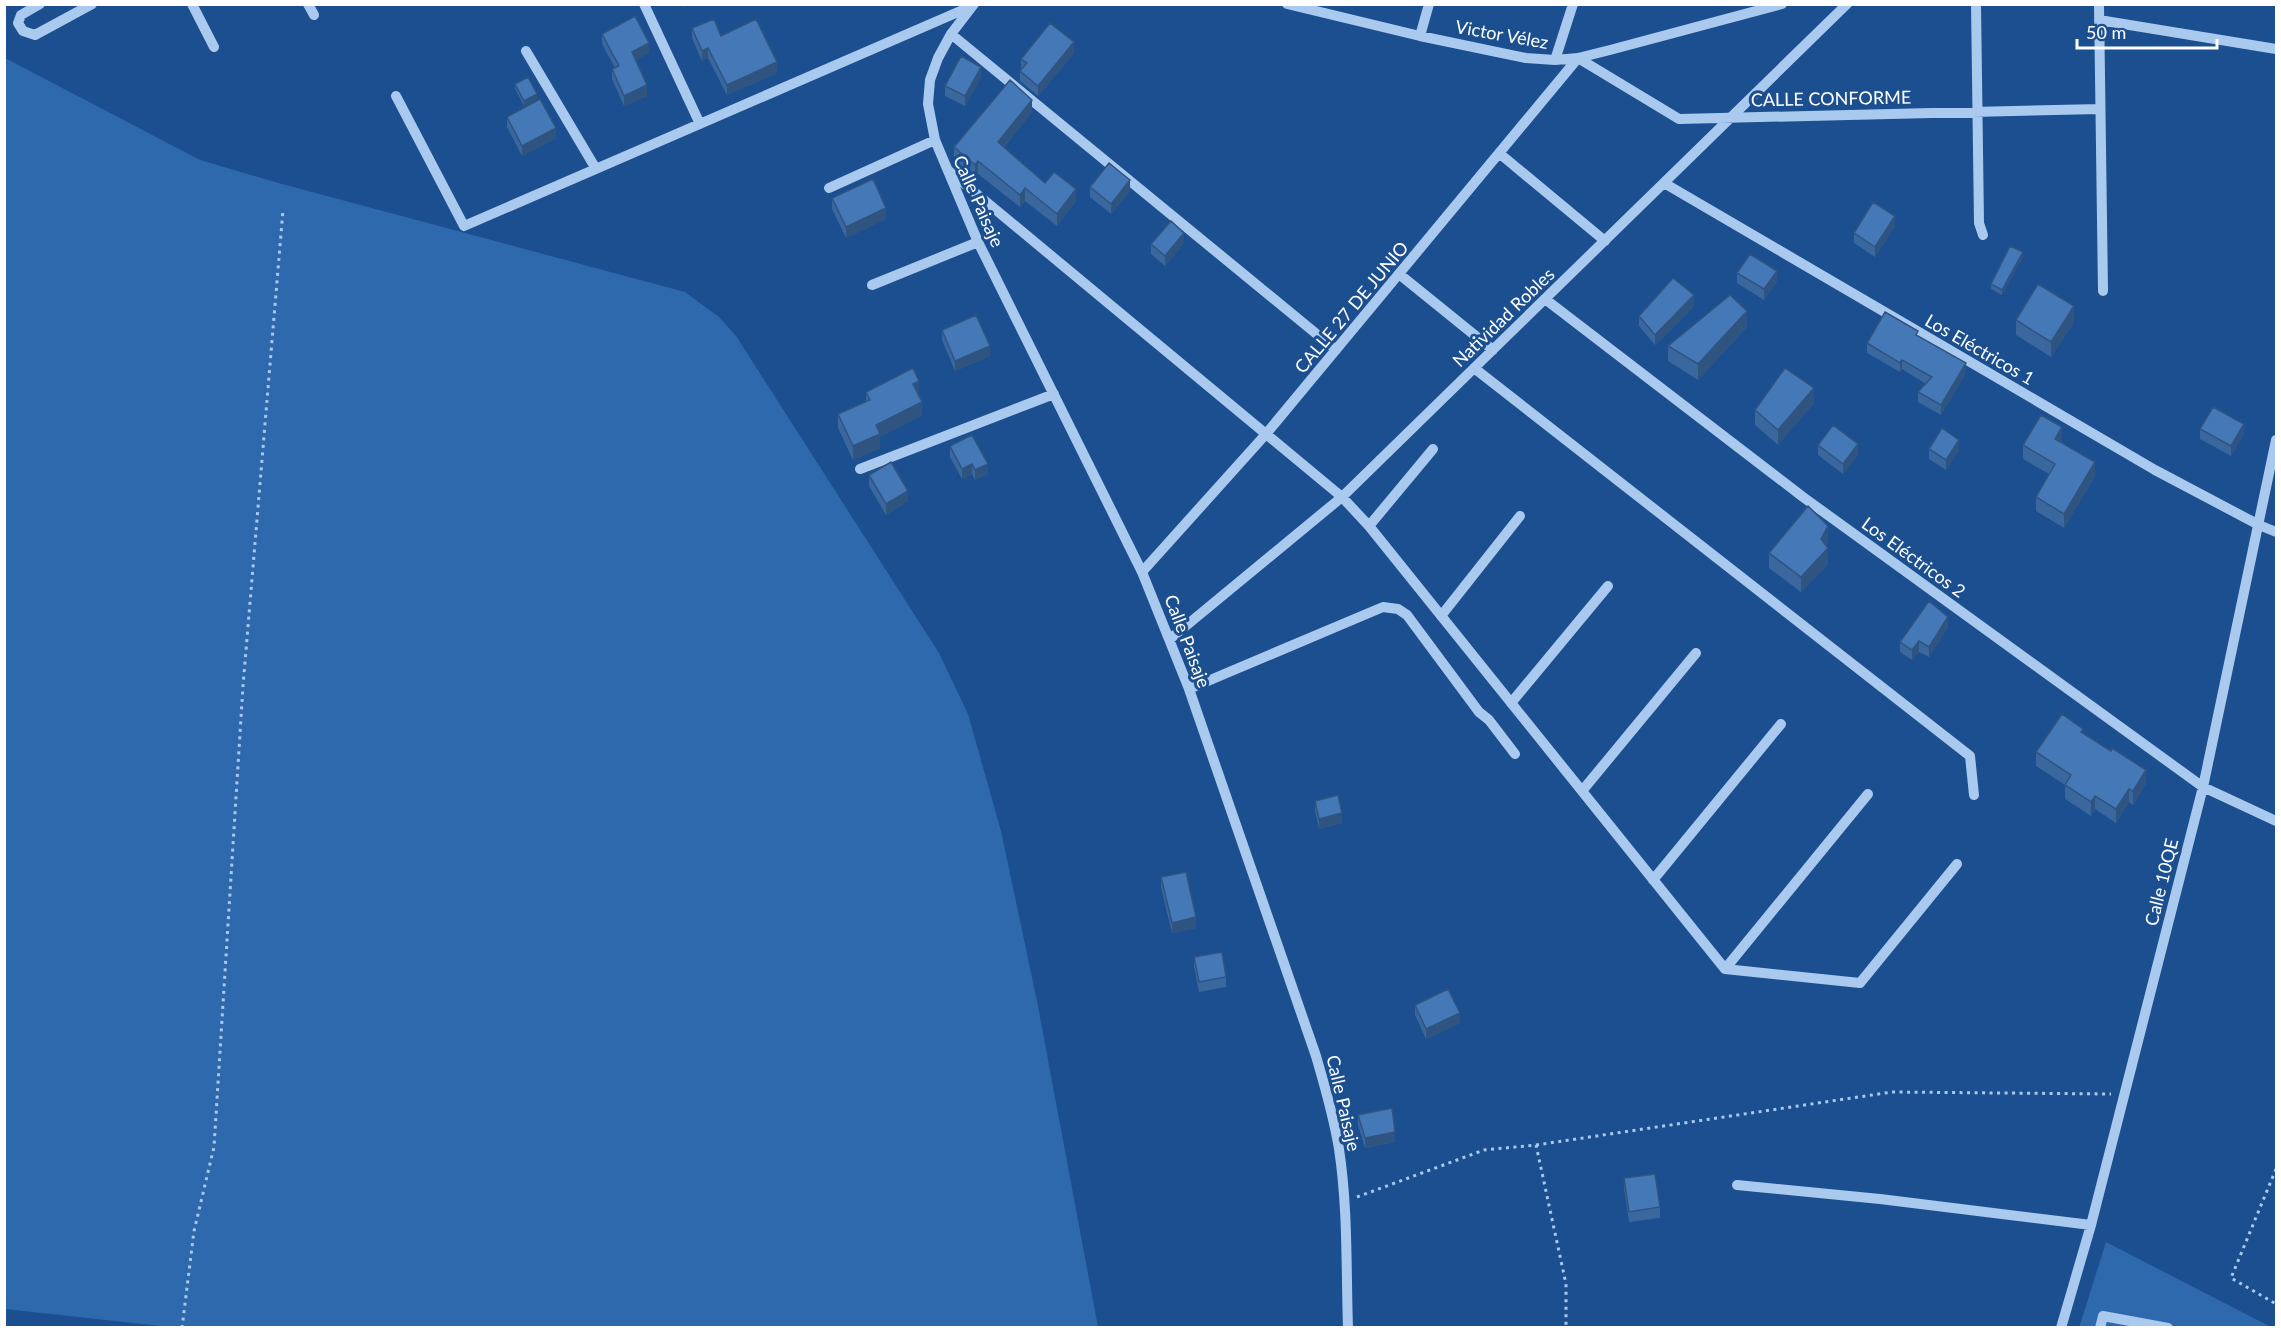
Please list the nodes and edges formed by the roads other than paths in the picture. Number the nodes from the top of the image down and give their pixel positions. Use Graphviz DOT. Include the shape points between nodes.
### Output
graph roads {
  1 [pos="40,4"];
  2 [pos="92,4"];
  3 [pos="192,4"];
  4 [pos="308,4"];
  5 [pos="644,4"];
  6 [pos="1287,4"];
  7 [pos="1429,4"];
  8 [pos="1573,4"];
  9 [pos="1782,4"];
  10 [pos="1847,4"];
  11 [pos="1976,4"];
  12 [pos="2099,4"];
  13 [pos="973,5"];
  14 [pos="314,15"];
  15 [pos="2099,20"];
  16 [pos="951,34"];
  17 [pos="1420,36"];
  18 [pos="214,47"];
  19 [pos="2277,50"];
  20 [pos="526,51"];
  21 [pos="1578,58"];
  22 [pos="1555,60"];
  23 [pos="396,96"];
  24 [pos="2100,109"];
  25 [pos="1977,112"];
  26 [pos="1732,117"];
  27 [pos="700,124"];
  28 [pos="935,140"];
  29 [pos="1499,153"];
  30 [pos="596,169"];
  31 [pos="946,169"];
  32 [pos="1664,183"];
  33 [pos="829,188"];
  34 [pos="1983,236"];
  35 [pos="1605,240"];
  36 [pos="978,242"];
  37 [pos="1399,274"];
  38 [pos="872,285"];
  39 [pos="2103,291"];
  40 [pos="1545,299"];
  41 [pos="1336,350"];
  42 [pos="1493,350"];
  43 [pos="1474,368"];
  44 [pos="1054,394"];
  45 [pos="1266,434"];
  46 [pos="2277,440"];
  47 [pos="1433,449"];
  48 [pos="860,469"];
  49 [pos="1342,497"];
  50 [pos="1520,516"];
  51 [pos="2259,525"];
  52 [pos="1369,526"];
  53 [pos="2277,532"];
  54 [pos="1142,572"];
  55 [pos="1608,586"];
  56 [pos="1441,616"];
  57 [pos="1170,639"];
  58 [pos="1696,653"];
  59 [pos="1189,689"];
  60 [pos="1511,703"];
  61 [pos="1781,724"];
  62 [pos="1515,754"];
  63 [pos="2203,787"];
  64 [pos="1582,791"];
  65 [pos="1868,794"];
  66 [pos="1974,795"];
  67 [pos="2277,821"];
  68 [pos="1957,864"];
  69 [pos="1653,880"];
  70 [pos="1725,969"];
  71 [pos="1737,1185"];
  72 [pos="2091,1226"];
  73 [pos="1348,1328"];
  74 [pos="2061,1328"];
  75 [pos="2100,1328"];
  76 [pos="2168,1328"];
  1 -- 2 [label="street" via="21,15 18,23 23,31 35,34"];
  3 -- 18 [label="street"];
  4 -- 14 [label="street"];
  5 -- 27 [label="street"];
  6 -- 17 [label="street, Victor Vélez"];
  7 -- 17 [label="street"];
  8 -- 22 [label="street"];
  9 -- 21 [label="street, Victor Vélez"];
  10 -- 26 [label="street, Natividad Robles"];
  11 -- 25 [label="street"];
  12 -- 15 [label="street"];
  13 -- 16 [label="street, Calle Paisaje"];
  13 -- 27 [label="street"];
  15 -- 19 [label="street"];
  15 -- 24 [label="street"];
  16 -- 28 [label="street, Calle Paisaje" via="930,80 928,104"];
  16 -- 41 [label="street"];
  17 -- 22 [label="street, Victor Vélez"];
  20 -- 30 [label="street"];
  21 -- 22 [label="street, Victor Vélez"];
  21 -- 26 [label="street, CALLE CONFORME" via="1679,118"];
  21 -- 29 [label="street, CALLE 27 DE JUNIO"];
  23 -- 30 [label="street" via="464,226"];
  24 -- 25 [label="street, CALLE CONFORME"];
  24 -- 39 [label="street"];
  25 -- 26 [label="street, CALLE CONFORME"];
  25 -- 34 [label="street" via="1979,223"];
  26 -- 32 [label="street, Natividad Robles"];
  27 -- 30 [label="street"];
  28 -- 31 [label="street, Calle Paisaje"];
  28 -- 33 [label="street"];
  29 -- 35 [label="street"];
  29 -- 37 [label="street, CALLE 27 DE JUNIO"];
  31 -- 36 [label="street, Calle Paisaje"];
  31 -- 45 [label="street"];
  32 -- 35 [label="street, Natividad Robles"];
  32 -- 51 [label="street, Los Eléctricos 1" via="2155,470"];
  35 -- 40 [label="street, Natividad Robles"];
  36 -- 38 [label="street"];
  36 -- 44 [label="street, Calle Paisaje"];
  37 -- 41 [label="street, CALLE 27 DE JUNIO"];
  37 -- 42 [label="street"];
  40 -- 42 [label="street, Natividad Robles"];
  40 -- 63 [label="street, Los Eléctricos 2" via="1803,497"];
  41 -- 45 [label="street, CALLE 27 DE JUNIO"];
  42 -- 43 [label="street, Natividad Robles"];
  43 -- 49 [label="street, Natividad Robles"];
  43 -- 66 [label="street" via="1970,756"];
  44 -- 48 [label="street"];
  44 -- 54 [label="street, Calle Paisaje"];
  45 -- 49 [label="street"];
  45 -- 54 [label="street, CALLE 27 DE JUNIO"];
  46 -- 51 [label="street, Calle 10QE"];
  47 -- 52 [label="street"];
  49 -- 52 [label="street"];
  49 -- 57 [label="street, Natividad Robles"];
  50 -- 56 [label="street"];
  51 -- 53 [label="street, Los Eléctricos 1"];
  51 -- 63 [label="street, Calle 10QE"];
  52 -- 56 [label="street"];
  54 -- 57 [label="street, Calle Paisaje"];
  55 -- 60 [label="street"];
  56 -- 60 [label="street"];
  57 -- 59 [label="street, Calle Paisaje"];
  58 -- 64 [label="street"];
  59 -- 62 [label="street" via="1390,607 1407,615"];
  59 -- 73 [label="street, Calle Paisaje" via="1329,1097 1344,1202"];
  60 -- 64 [label="street"];
  61 -- 69 [label="street"];
  63 -- 67 [label="street, Los Eléctricos 2"];
  63 -- 72 [label="street, Calle 10QE"];
  64 -- 69 [label="street"];
  65 -- 70 [label="street"];
  68 -- 70 [label="street" via="1860,983"];
  69 -- 70 [label="street"];
  71 -- 72 [label="street"];
  72 -- 74 [label="street, Calle 10QE"];
  75 -- 76 [label="street" via="2103,1316"];
}
